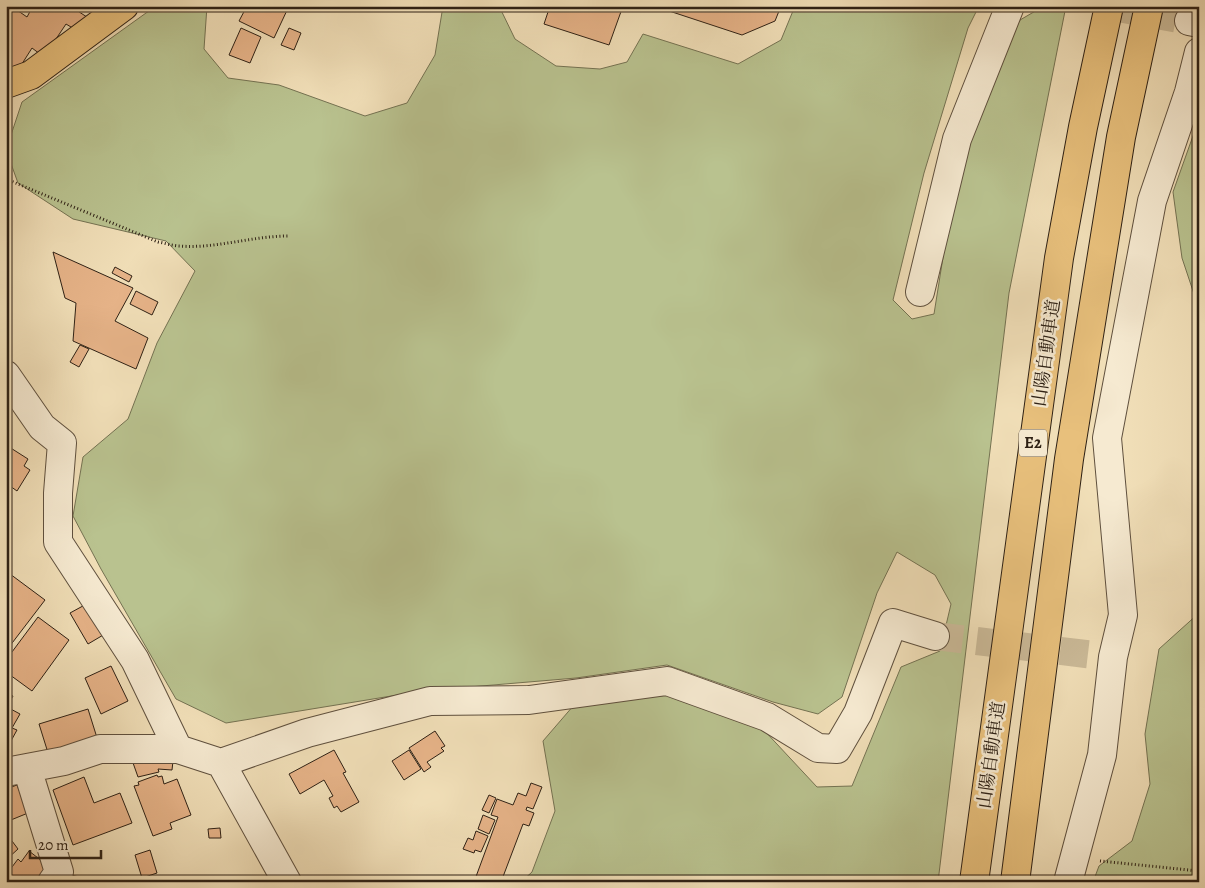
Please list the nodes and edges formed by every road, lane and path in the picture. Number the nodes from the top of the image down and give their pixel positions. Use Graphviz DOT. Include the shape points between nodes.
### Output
graph roads {
  1 [pos="124,6"];
  2 [pos="1010,6"];
  3 [pos="1110,6"];
  4 [pos="1149,6"];
  5 [pos="1199,52"];
  6 [pos="6,84"];
  7 [pos="6,178"];
  8 [pos="288,236"];
  9 [pos="920,292"];
  10 [pos="6,375"];
  11 [pos="935,636"];
  12 [pos="178,749"];
  13 [pos="220,763"];
  14 [pos="17,770"];
  15 [pos="1071,870"];
  16 [pos="1199,871"];
  17 [pos="52,882"];
  18 [pos="287,882"];
  19 [pos="974,882"];
  20 [pos="1015,882"];
  1 -- 6 [label="main road" via="31,74"];
  2 -- 9 [label="street" via="957,139"];
  3 -- 19 [label="main road, 山陽自動車道 / E2" via="1059,258"];
  4 -- 20 [label="main road, E2" via="1122,137 1069,459"];
  5 -- 15 [label="street" via="1152,201 1107,438 1123,615 1104,656 1102,755"];
  7 -- 8 [label="path" via="158,242 181,247"];
  10 -- 12 [label="street" via="42,427 62,443 58,542 135,660"];
  11 -- 13 [label="street" via="893,623 858,713 837,749 818,748 767,717 667,682 529,700 430,701 307,733"];
  12 -- 13 [label="street"];
  12 -- 14 [label="street" via="100,749 64,761"];
  13 -- 18 [label="street"];
  14 -- 17 [label="street" via="59,872"];
  15 -- 16 [label="path"];
}
